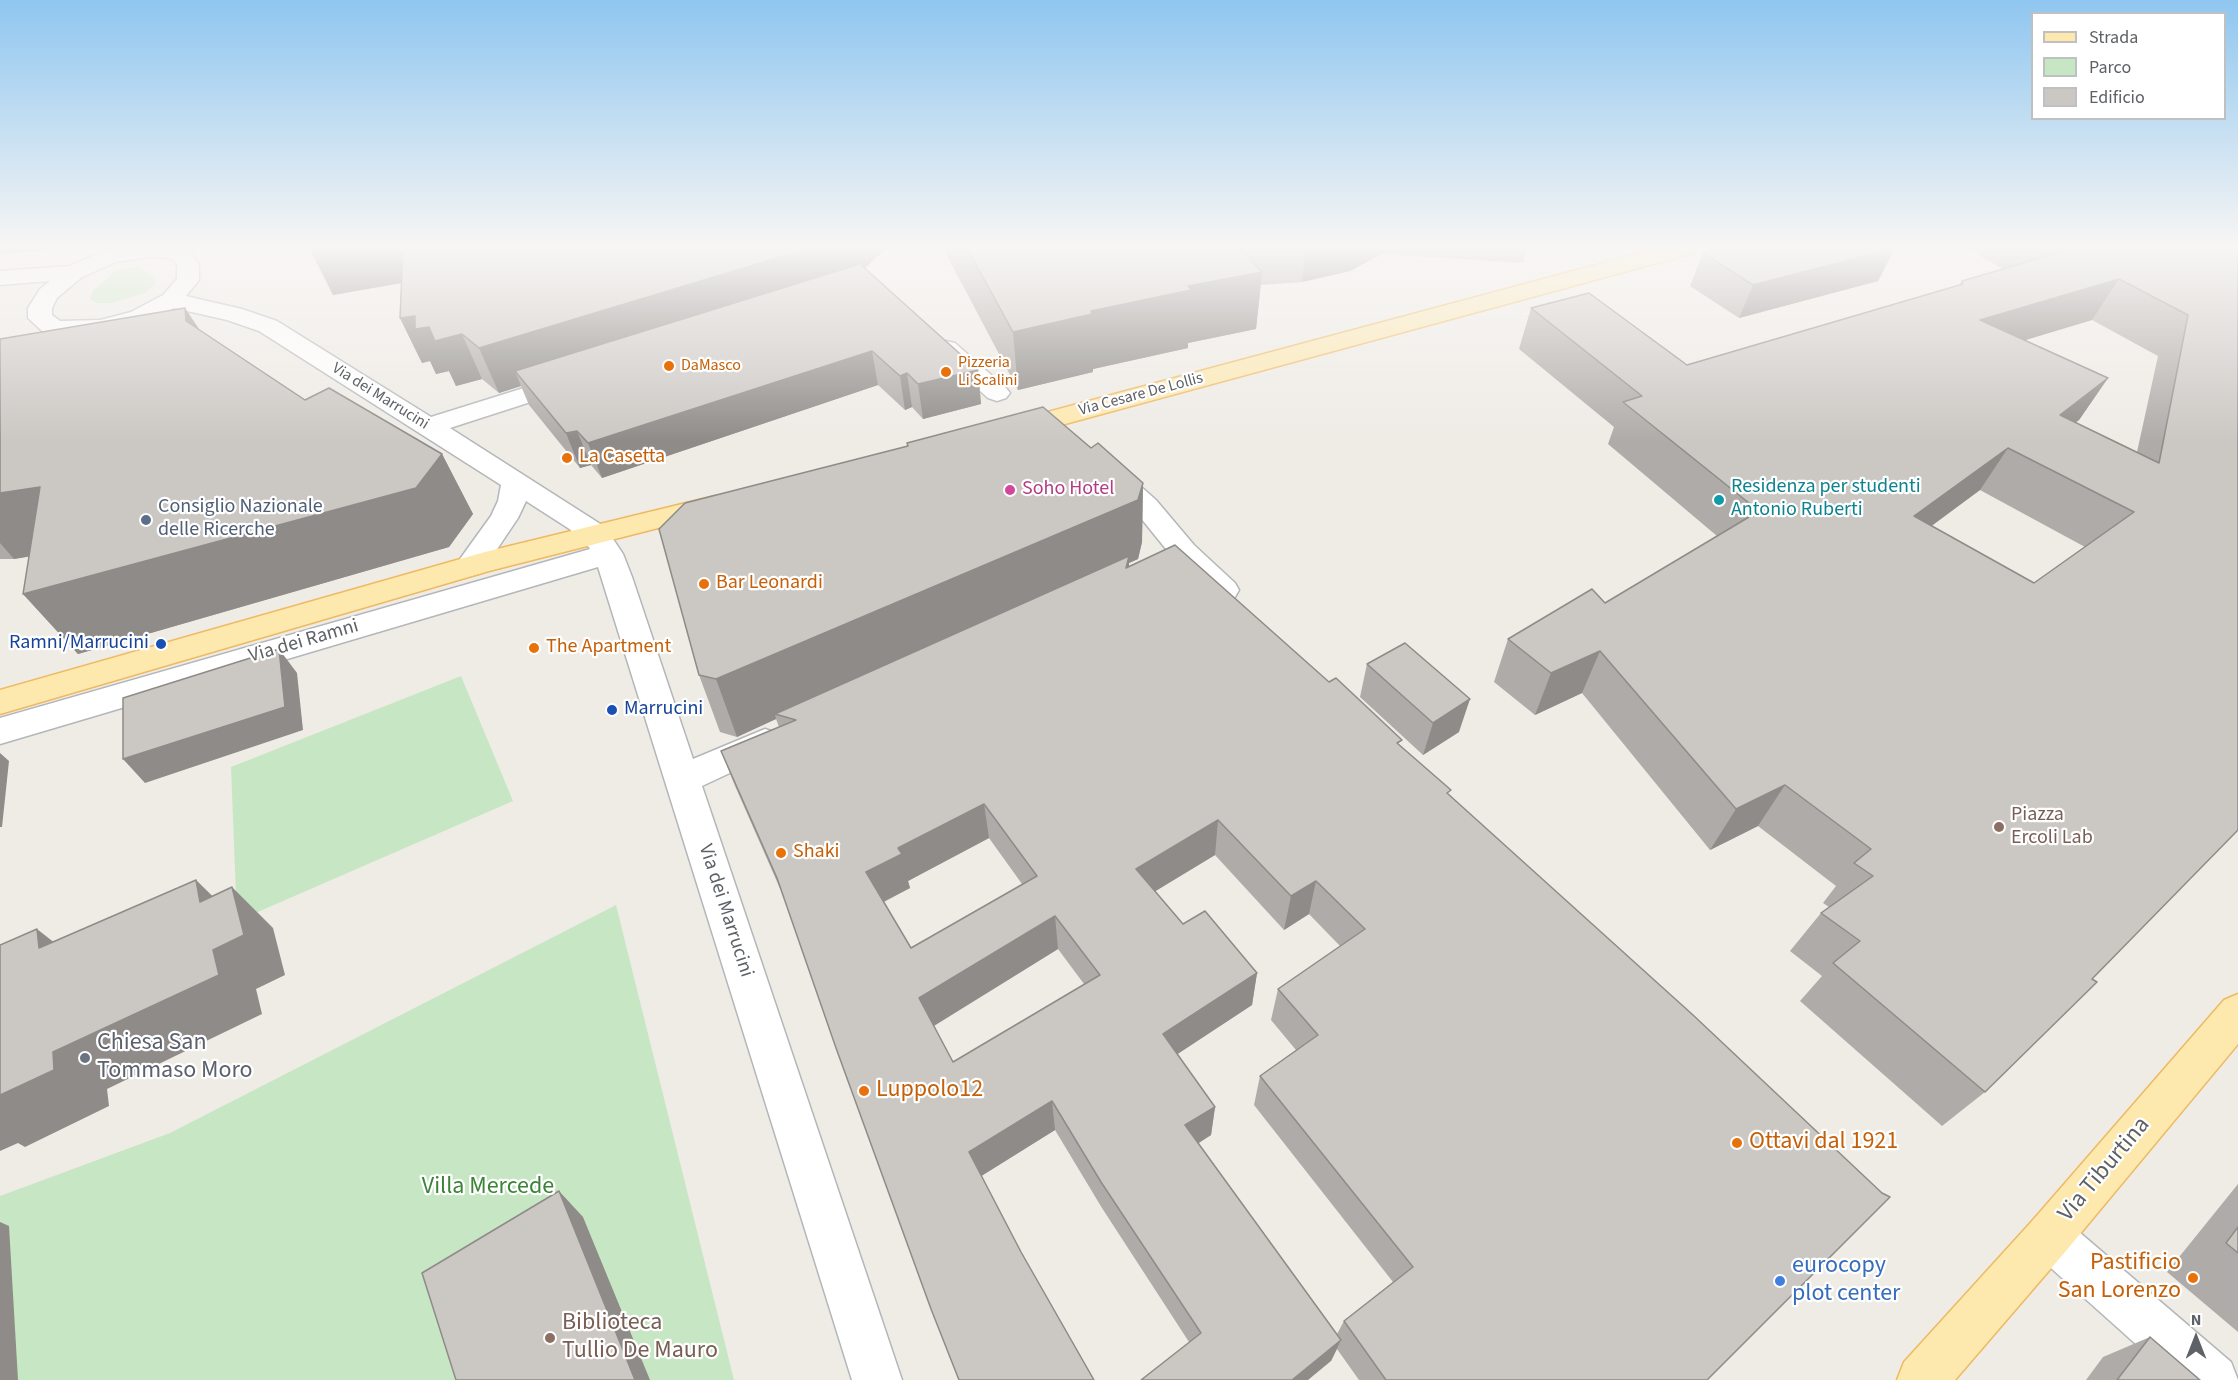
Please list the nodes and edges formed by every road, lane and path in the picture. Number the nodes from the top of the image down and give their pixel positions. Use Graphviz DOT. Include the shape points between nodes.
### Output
graph roads {
  1 [pos="40,312"];
  2 [pos="148,312"];
  3 [pos="227,312"];
  4 [pos="1448,312"];
  5 [pos="927,331"];
  6 [pos="588,375"];
  7 [pos="997,393"];
  8 [pos="1050,420"];
  9 [pos="427,427"];
  10 [pos="988,436"];
  11 [pos="516,482"];
  12 [pos="737,499"];
  13 [pos="601,544"];
  14 [pos="470,566"];
  15 [pos="1244,610"];
  16 [pos="0,702"];
  17 [pos="791,730"];
  18 [pos="0,731"];
  19 [pos="682,780"];
  20 [pos="2238,1013"];
  21 [pos="2049,1236"];
  22 [pos="877,1380"];
  23 [pos="1922,1380"];
  24 [pos="2213,1380"];
  1 -- 2 [label="street" via="41,332 113,325"];
  3 -- 9 [label="street, Via dei Marrucini" via="268,326"];
  4 -- 8 [label="main road, Via Cesare De Lollis"];
  5 -- 7 [label="street"];
  6 -- 9 [label="street"];
  8 -- 10 [label="main road, Via Cesare De Lollis"];
  8 -- 15 [label="street" via="1146,506 1167,560"];
  9 -- 11 [label="street, Via dei Marrucini"];
  11 -- 13 [label="street, Via dei Marrucini"];
  11 -- 14 [label="street" via="504,518"];
  12 -- 13 [label="main road"];
  13 -- 14 [label="main road, Via dei Ramni"];
  13 -- 18 [label="street, Via dei Ramni"];
  13 -- 19 [label="street, Via dei Marrucini" via="617,577"];
  14 -- 16 [label="main road, Via dei Ramni"];
  17 -- 19 [label="street"];
  19 -- 22 [label="street, Via dei Marrucini"];
  20 -- 21 [label="main road, Via Tiburtina"];
  21 -- 23 [label="main road, Via Tiburtina"];
  21 -- 24 [label="street"];
}
